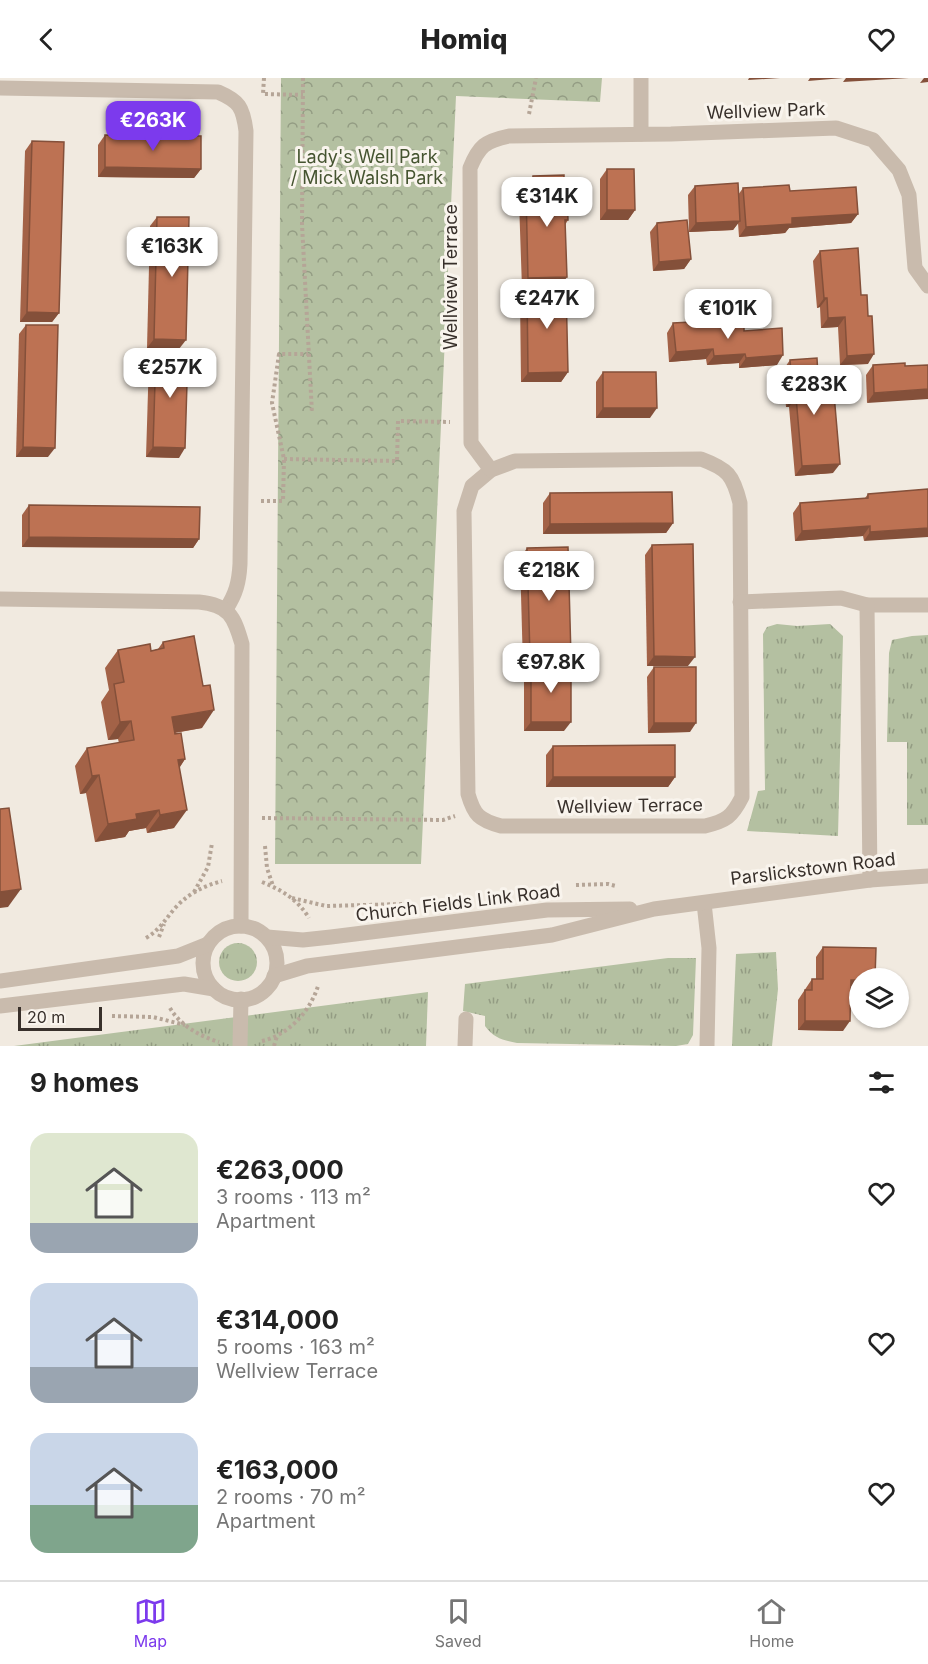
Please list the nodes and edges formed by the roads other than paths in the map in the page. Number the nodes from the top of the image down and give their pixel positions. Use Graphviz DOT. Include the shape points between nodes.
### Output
graph roads {
  1 [pos="641,78"];
  2 [pos="0,88"];
  3 [pos="641,134"];
  4 [pos="581,135"];
  5 [pos="928,286"];
  6 [pos="491,470"];
  7 [pos="0,599"];
  8 [pos="741,602"];
  9 [pos="867,605"];
  10 [pos="928,605"];
  11 [pos="226,609"];
  12 [pos="928,876"];
  13 [pos="870,880"];
  14 [pos="704,903"];
  15 [pos="654,909"];
  16 [pos="241,926"];
  17 [pos="267,937"];
  18 [pos="208,944"];
  19 [pos="274,976"];
  20 [pos="0,981"];
  21 [pos="214,989"];
  22 [pos="242,999"];
  23 [pos="0,1006"];
  24 [pos="466,1019"];
  25 [pos="232,1045"];
  26 [pos="465,1046"];
  27 [pos="707,1046"];
  1 -- 3 [label="street"];
  2 -- 11 [label="street" via="218,92 234,99 244,112 240,564 239,583"];
  3 -- 4 [label="street, Wellview Park"];
  3 -- 5 [label="street, Wellview Park" via="836,128 873,140 899,170 909,195 915,268"];
  4 -- 6 [label="street, Wellview Terrace" via="502,138 484,144 470,168 471,443"];
  6 -- 8 [label="street, Wellview Terrace" via="515,461 701,459 721,466 735,483 740,503"];
  6 -- 8 [label="street, Wellview Terrace" via="472,486 464,511 468,794 472,810 484,822 501,826 705,826 722,822 734,813 742,797"];
  7 -- 11 [label="street" via="199,602"];
  8 -- 9 [label="street" via="841,598"];
  9 -- 10 [label="street"];
  9 -- 13 [label="street"];
  11 -- 16 [label="street" via="242,644"];
  12 -- 13 [label="street, Parslickstown Road"];
  13 -- 14 [label="street, Parslickstown Road"];
  14 -- 15 [label="street, Church Fields Link Road"];
  14 -- 27 [label="street" via="709,948"];
  15 -- 17 [label="street, Church Fields Link Road" via="547,910 339,937"];
  15 -- 19 [label="street, Church Fields Link Road" via="552,935 307,966"];
  16 -- 17 [label="street"];
  16 -- 18 [label="street" via="225,928"];
  17 -- 19 [label="street" via="277,960"];
  18 -- 20 [label="street" via="178,956"];
  18 -- 21 [label="street" via="203,966"];
  19 -- 22 [label="street" via="261,993"];
  21 -- 22 [label="street" via="224,996"];
  21 -- 23 [label="street" via="184,984"];
  22 -- 25 [label="street"];
  24 -- 26 [label="street"];
}
